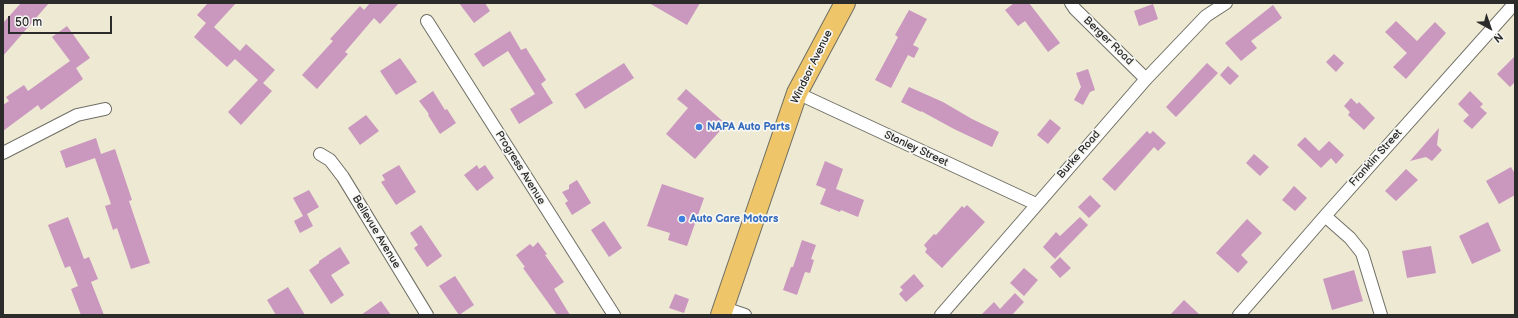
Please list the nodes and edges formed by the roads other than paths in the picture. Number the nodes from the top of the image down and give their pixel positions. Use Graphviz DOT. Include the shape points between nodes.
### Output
graph roads {
  1 [pos="845,3"];
  2 [pos="1071,3"];
  3 [pos="1226,3"];
  4 [pos="1515,3"];
  5 [pos="427,21"];
  6 [pos="1146,79"];
  7 [pos="797,94"];
  8 [pos="105,109"];
  9 [pos="3,153"];
  10 [pos="320,154"];
  11 [pos="1036,204"];
  12 [pos="1324,216"];
  13 [pos="722,311"];
  14 [pos="427,315"];
  15 [pos="614,315"];
  16 [pos="745,315"];
  17 [pos="941,315"];
  18 [pos="1239,315"];
  19 [pos="1381,315"];
  1 -- 7 [label="main road, Windsor Avenue"];
  2 -- 6 [label="street, Berger Road"];
  3 -- 6 [label="street, Burke Road" via="1206,16"];
  4 -- 12 [label="street, Franklin Street"];
  5 -- 15 [label="street, Progress Avenue"];
  6 -- 11 [label="street, Burke Road"];
  7 -- 11 [label="street, Stanley Street"];
  7 -- 13 [label="main road, Windsor Avenue"];
  8 -- 9 [label="street" via="76,115"];
  10 -- 14 [label="street, Bellevue Avenue" via="330,160 343,177"];
  11 -- 17 [label="street, Burke Road"];
  12 -- 18 [label="street, Franklin Street"];
  12 -- 19 [label="street" via="1350,238 1362,253"];
  13 -- 16 [label="street"];
}
